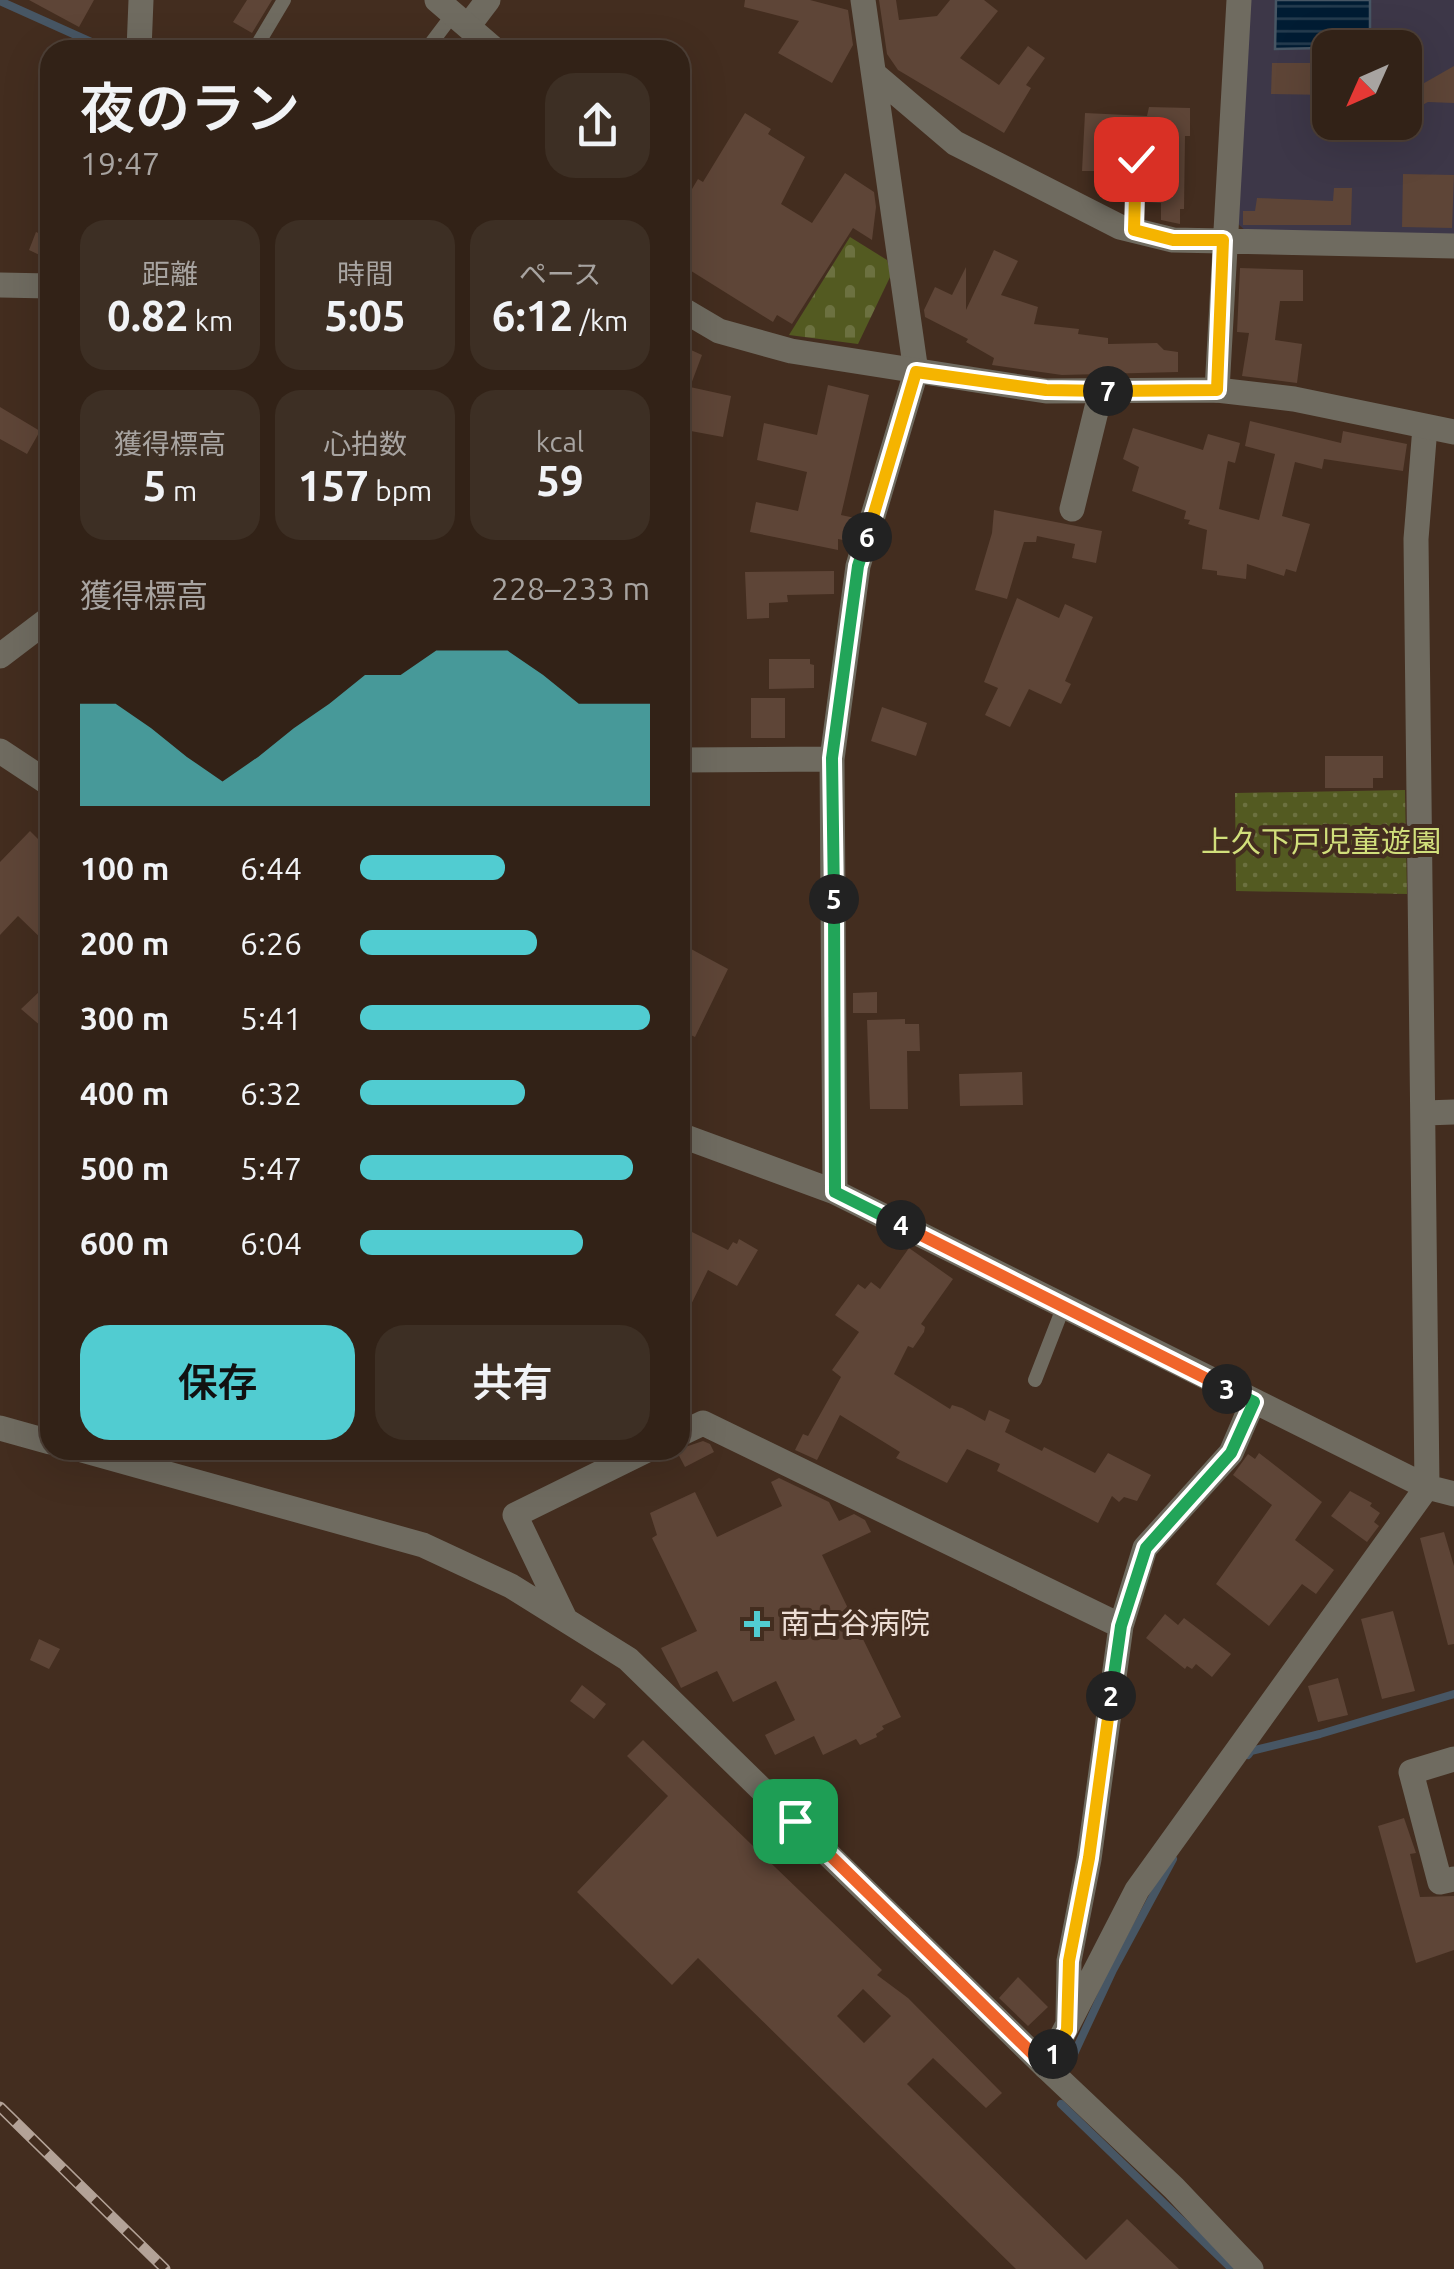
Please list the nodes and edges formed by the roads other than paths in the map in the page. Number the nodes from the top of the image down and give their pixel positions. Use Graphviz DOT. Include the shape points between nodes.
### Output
graph roads {
  1 [pos="141,0"];
  2 [pos="284,0"];
  3 [pos="488,0"];
  4 [pos="1238,0"];
  5 [pos="861,1"];
  6 [pos="453,13"];
  7 [pos="140,40"];
  8 [pos="260,40"];
  9 [pos="433,40"];
  10 [pos="484,40"];
  11 [pos="874,74"];
  12 [pos="1136,159"];
  13 [pos="1134,230"];
  14 [pos="1223,240"];
  15 [pos="1454,246"];
  16 [pos="0,286"];
  17 [pos="40,286"];
  18 [pos="690,314"];
  19 [pos="916,372"];
  20 [pos="1217,390"];
  21 [pos="1101,392"];
  22 [pos="1425,427"];
  23 [pos="1454,432"];
  24 [pos="1072,510"];
  25 [pos="40,626"];
  26 [pos="0,656"];
  27 [pos="0,751"];
  28 [pos="832,758"];
  29 [pos="690,760"];
  30 [pos="40,777"];
  31 [pos="1454,1112"];
  32 [pos="1425,1113"];
  33 [pos="690,1139"];
  34 [pos="835,1192"];
  35 [pos="1063,1308"];
  36 [pos="1036,1380"];
  37 [pos="1254,1402"];
  38 [pos="0,1428"];
  39 [pos="690,1429"];
  40 [pos="40,1439"];
  41 [pos="118,1460"];
  42 [pos="626,1460"];
  43 [pos="1427,1487"];
  44 [pos="1454,1494"];
  45 [pos="565,1619"];
  46 [pos="1121,1626"];
  47 [pos="1454,1760"];
  48 [pos="1454,1878"];
  49 [pos="1067,2030"];
  50 [pos="1046,2067"];
  51 [pos="1251,2269"];
  1 -- 7 [label="street"];
  2 -- 8 [label="lane"];
  3 -- 6 [label="street"];
  4 -- 14 [label="street"];
  5 -- 11 [label="street"];
  6 -- 9 [label="lane"];
  6 -- 10 [label="street"];
  11 -- 13 [label="street" via="955,143"];
  11 -- 19 [label="street"];
  12 -- 13 [label="lane"];
  13 -- 14 [label="street" via="1173,240"];
  14 -- 15 [label="street"];
  14 -- 20 [label="street"];
  16 -- 17 [label="street"];
  18 -- 19 [label="street" via="740,339 791,352"];
  19 -- 21 [label="street"];
  19 -- 28 [label="street" via="858,566"];
  20 -- 21 [label="street"];
  20 -- 22 [label="street" via="1294,398"];
  21 -- 24 [label="street"];
  22 -- 23 [label="street"];
  22 -- 32 [label="street" via="1416,539"];
  25 -- 26 [label="street"];
  27 -- 30 [label="street"];
  28 -- 29 [label="street"];
  28 -- 34 [label="street"];
  31 -- 32 [label="street"];
  32 -- 43 [label="street"];
  33 -- 34 [label="street"];
  34 -- 35 [label="street"];
  35 -- 36 [label="lane"];
  35 -- 37 [label="street"];
  37 -- 43 [label="street"];
  37 -- 46 [label="street" via="1231,1453 1146,1548"];
  38 -- 40 [label="street"];
  39 -- 46 [label="street" via="702,1423"];
  41 -- 45 [label="street" via="423,1545"];
  42 -- 45 [label="street" via="515,1514"];
  43 -- 44 [label="street"];
  43 -- 49 [label="street" via="1137,1890"];
  45 -- 50 [label="street" via="628,1659"];
  46 -- 49 [label="street" via="1069,1961"];
  47 -- 48 [label="street" via="1411,1772 1440,1882"];
  49 -- 50 [label="street"];
  50 -- 51 [label="street"];
}
